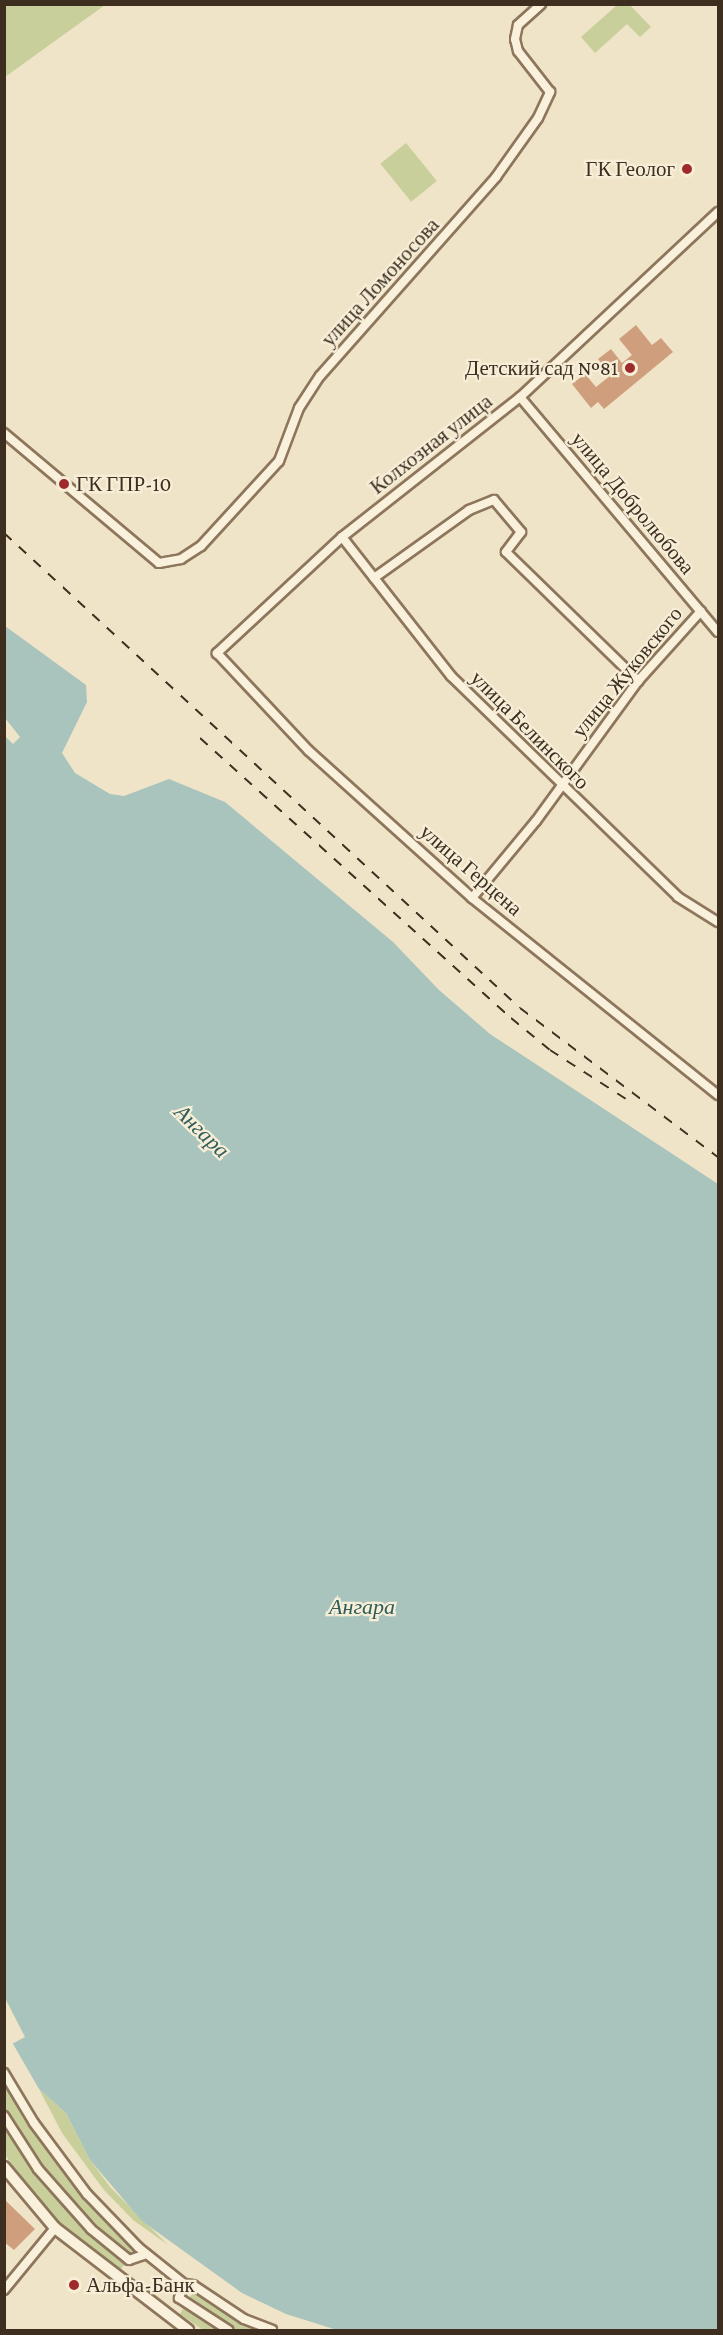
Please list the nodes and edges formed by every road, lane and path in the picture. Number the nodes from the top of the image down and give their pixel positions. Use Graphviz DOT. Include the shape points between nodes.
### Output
graph roads {
  1 [pos="541,4"];
  2 [pos="718,213"];
  3 [pos="520,397"];
  4 [pos="4,434"];
  5 [pos="342,537"];
  6 [pos="374,578"];
  7 [pos="700,611"];
  8 [pos="718,632"];
  9 [pos="217,653"];
  10 [pos="638,681"];
  11 [pos="560,786"];
  12 [pos="472,898"];
  13 [pos="718,922"];
  14 [pos="718,1095"];
  15 [pos="4,2073"];
  16 [pos="4,2116"];
  17 [pos="4,2167"];
  18 [pos="55,2228"];
  19 [pos="146,2254"];
  20 [pos="184,2284"];
  21 [pos="4,2290"];
  22 [pos="188,2331"];
  23 [pos="228,2331"];
  24 [pos="272,2331"];
  1 -- 4 [label="street, улица Ломоносова" via="518,25 515,39 518,51 550,92 522,143 320,376 299,408 279,461 201,546 181,559 159,563"];
  2 -- 3 [label="street, Колхозная улица"];
  3 -- 5 [label="street, Колхозная улица"];
  3 -- 7 [label="street, улица Добролюбова"];
  5 -- 6 [label="street, улица Белинского"];
  5 -- 9 [label="street, Колхозная улица"];
  6 -- 10 [label="street" via="469,510 494,500 521,532 506,552"];
  6 -- 11 [label="street, улица Белинского" via="451,676"];
  7 -- 8 [label="street, улица Добролюбова"];
  7 -- 10 [label="street, улица Жуковского"];
  9 -- 12 [label="street, улица Герцена" via="309,751"];
  10 -- 11 [label="street, улица Жуковского"];
  11 -- 12 [label="street, улица Жуковского"];
  11 -- 13 [label="street, улица Белинского" via="678,897"];
  12 -- 14 [label="street, улица Герцена"];
  15 -- 19 [label="street" via="34,2123 87,2194"];
  16 -- 19 [label="street" via="44,2176 91,2229 129,2260"];
  17 -- 18 [label="street"];
  18 -- 21 [label="street"];
  18 -- 22 [label="street"];
  19 -- 20 [label="street"];
  20 -- 23 [label="street" via="179,2298"];
  20 -- 24 [label="street" via="193,2285 244,2319"];
}
